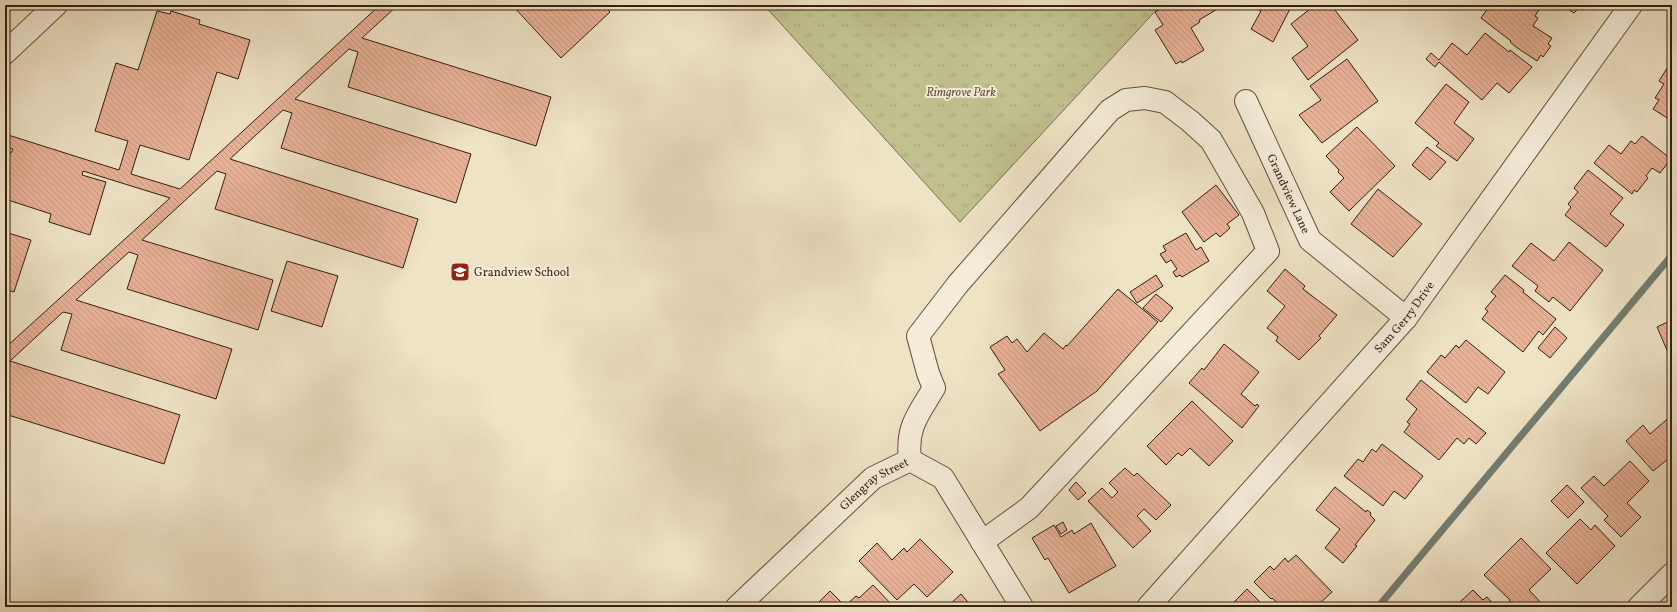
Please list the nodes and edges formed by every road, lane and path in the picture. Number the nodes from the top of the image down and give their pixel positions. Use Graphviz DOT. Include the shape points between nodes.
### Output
graph roads {
  1 [pos="56,5"];
  2 [pos="1631,5"];
  3 [pos="5,53"];
  4 [pos="1246,101"];
  5 [pos="1406,318"];
  6 [pos="910,460"];
  7 [pos="982,542"];
  8 [pos="1672,574"];
  9 [pos="737,607"];
  10 [pos="1022,607"];
  11 [pos="1148,607"];
  12 [pos="1639,607"];
  1 -- 3 [label="street"];
  2 -- 5 [label="street, Sam Gerry Drive"];
  4 -- 5 [label="street, Grandview Lane" via="1310,240"];
  5 -- 11 [label="street, Sam Gerry Drive"];
  6 -- 7 [label="street, Glengray Street" via="943,478"];
  6 -- 7 [label="street" via="908,443 912,425 934,388 918,336 958,284 1110,110 1126,100 1145,98 1165,102 1190,121 1211,140 1253,213 1268,251 1029,508"];
  6 -- 9 [label="street, Glengray Street" via="873,478"];
  7 -- 10 [label="street, Glengray Street"];
  8 -- 12 [label="street"];
}
